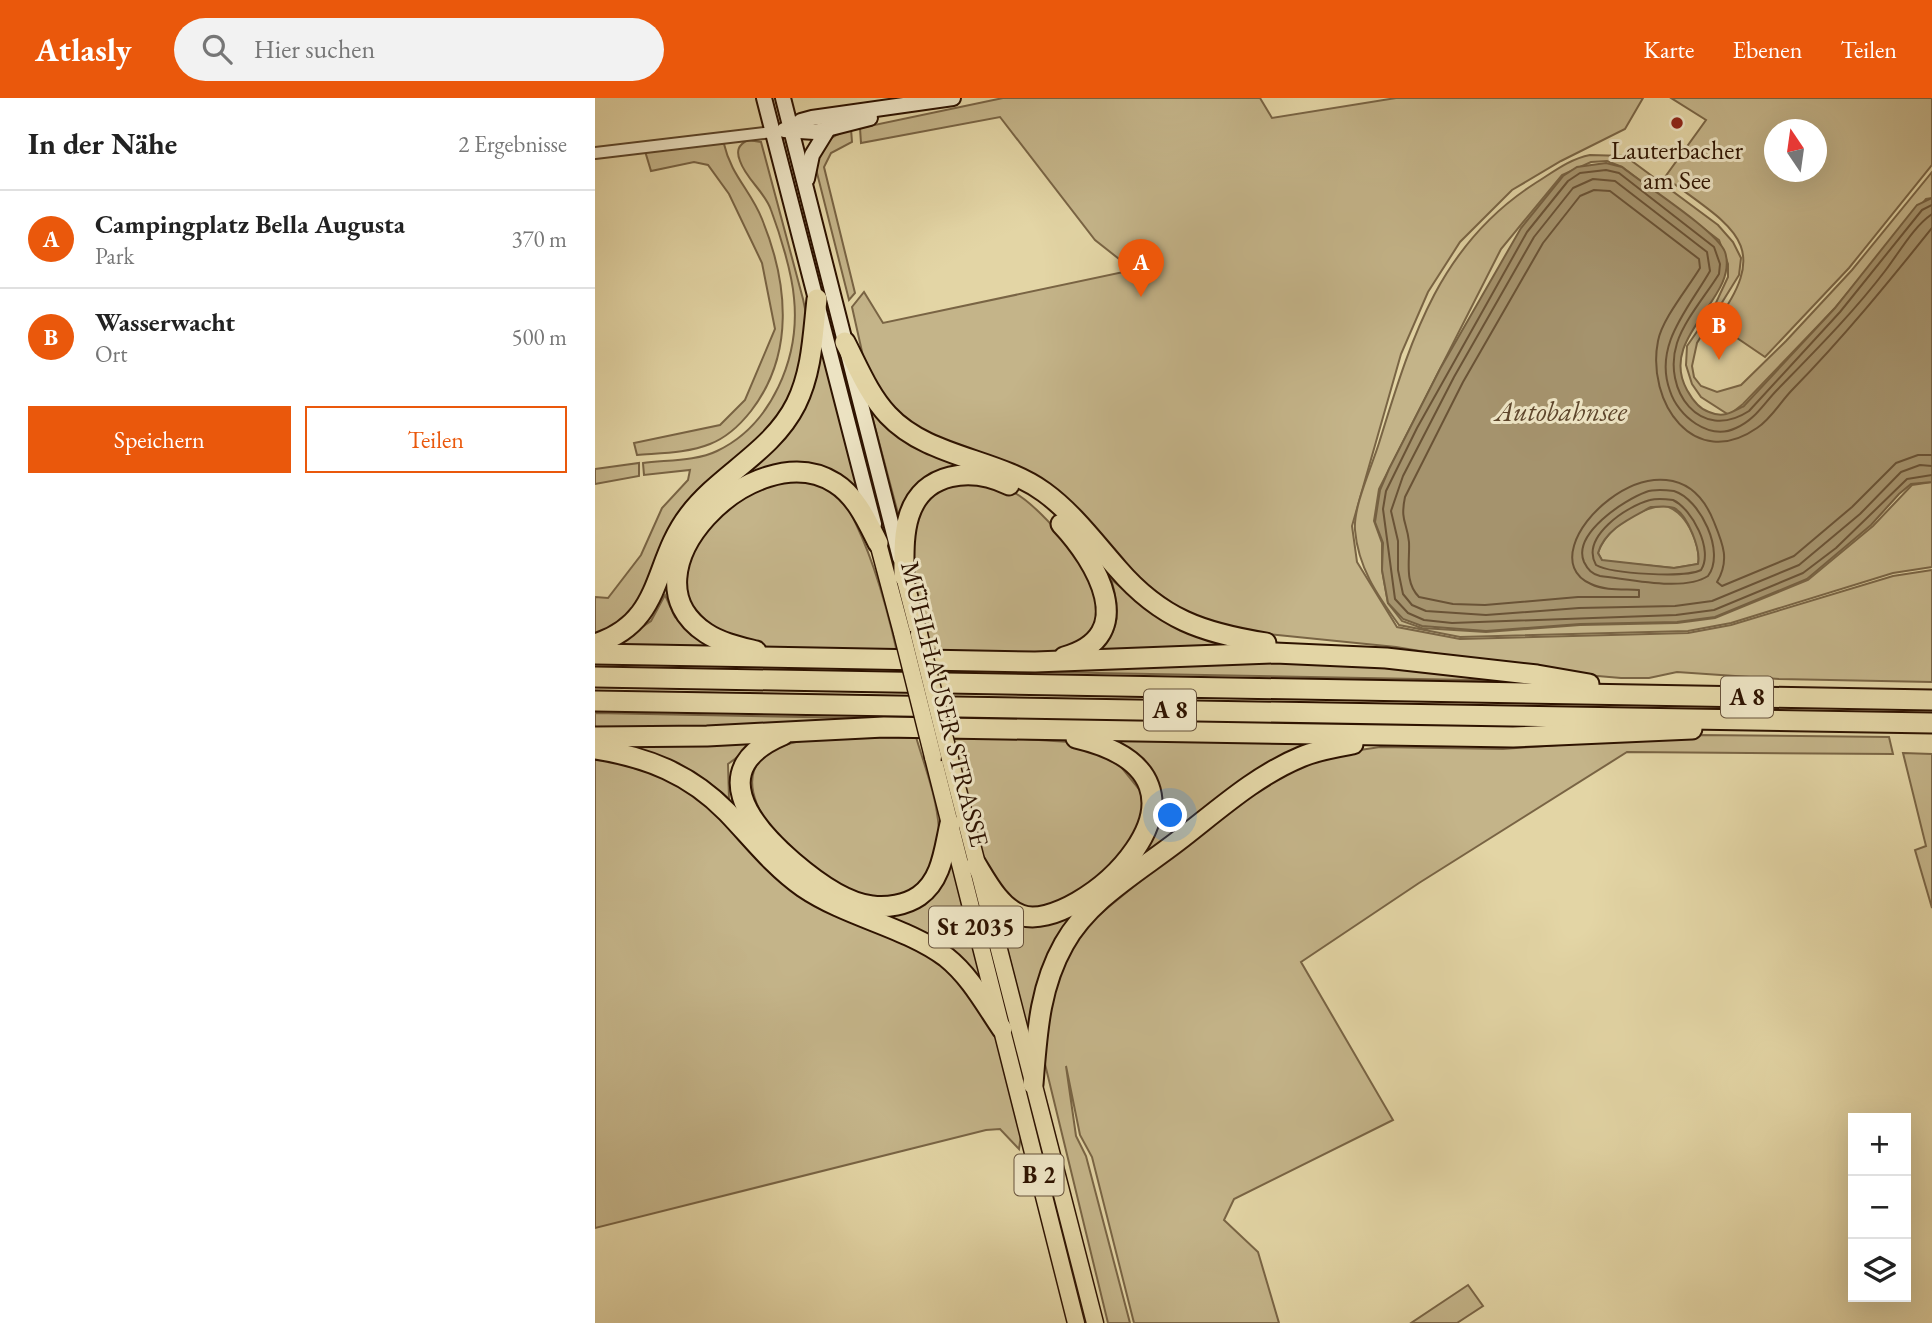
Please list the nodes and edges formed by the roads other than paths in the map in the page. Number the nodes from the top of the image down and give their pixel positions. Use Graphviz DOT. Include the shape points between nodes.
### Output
graph roads {
  1 [pos="764,98"];
  2 [pos="783,98"];
  3 [pos="953,98"];
  4 [pos="904,107"];
  5 [pos="791,129"];
  6 [pos="828,129"];
  7 [pos="773,132"];
  8 [pos="595,153"];
  9 [pos="806,188"];
  10 [pos="817,299"];
  11 [pos="845,342"];
  12 [pos="879,542"];
  13 [pos="904,576"];
  14 [pos="595,645"];
  15 [pos="595,654"];
  16 [pos="1332,655"];
  17 [pos="792,658"];
  18 [pos="1035,662"];
  19 [pos="595,677"];
  20 [pos="1644,695"];
  21 [pos="1932,700"];
  22 [pos="595,701"];
  23 [pos="1745,719"];
  24 [pos="1932,723"];
  25 [pos="800,730"];
  26 [pos="1030,730"];
  27 [pos="595,737"];
  28 [pos="1392,737"];
  29 [pos="595,748"];
  30 [pos="950,824"];
  31 [pos="976,864"];
  32 [pos="1002,1029"];
  33 [pos="1033,1084"];
  34 [pos="1076,1323"];
  35 [pos="1095,1323"];
  1 -- 7 [label="main road, MÜHLHAUSER STRASSE / St 2035"];
  2 -- 5 [label="main road, MÜHLHAUSER STRASSE"];
  3 -- 4 [label="main road"];
  4 -- 5 [label="main road" via="812,118"];
  4 -- 6 [label="main road"];
  5 -- 6 [label="main road"];
  5 -- 7 [label="main road"];
  5 -- 9 [label="main road, MÜHLHAUSER STRASSE"];
  6 -- 9 [label="main road" via="811,155"];
  7 -- 8 [label="street"];
  7 -- 10 [label="main road, MÜHLHAUSER STRASSE / St 2035"];
  9 -- 11 [label="main road, MÜHLHAUSER STRASSE"];
  10 -- 12 [label="main road, MÜHLHAUSER STRASSE / St 2035"];
  10 -- 14 [label="highway" via="809,366 790,414 760,451 688,516 642,613 617,635"];
  11 -- 13 [label="main road, MÜHLHAUSER STRASSE"];
  11 -- 16 [label="highway" via="876,400 899,425 926,441 1003,468 1041,490 1137,588 1175,619 1220,635"];
  12 -- 17 [label="highway" via="849,494 824,477 806,474 768,477 741,488 720,502 696,529 682,555 678,578 680,599 690,618 717,639"];
  12 -- 30 [label="main road, MÜHLHAUSER STRASSE / St 2035, bridge"];
  13 -- 18 [label="highway" via="908,519 917,500 939,481 958,474 979,474 1027,496 1077,542 1107,602 1105,625 1089,647"];
  13 -- 31 [label="main road, MÜHLHAUSER STRASSE / B 2, bridge"];
  15 -- 17 [label="highway"];
  16 -- 18 [label="highway" via="1210,653"];
  16 -- 20 [label="highway" via="1537,675"];
  17 -- 18 [label="highway"];
  19 -- 20 [label="highway, A 8"];
  20 -- 21 [label="highway, A 8"];
  22 -- 23 [label="highway, A 8"];
  23 -- 24 [label="highway, A 8"];
  23 -- 28 [label="highway" via="1697,728 1565,737"];
  25 -- 26 [label="highway"];
  25 -- 27 [label="highway"];
  25 -- 30 [label="highway" via="772,740 752,754 742,768 740,790 743,804 762,833 810,876 857,902 902,904 918,897 938,873"];
  26 -- 28 [label="highway"];
  26 -- 31 [label="highway" via="1094,742 1128,757 1150,789 1148,828 1115,871 1078,901 1048,917 1032,918 1010,910"];
  28 -- 33 [label="highway" via="1302,756 1267,775 1223,804 1089,912 1065,942 1047,982"];
  29 -- 32 [label="highway" via="683,776 802,886 832,905 947,958 970,981"];
  30 -- 32 [label="main road, MÜHLHAUSER STRASSE / St 2035"];
  31 -- 33 [label="main road, MÜHLHAUSER STRASSE / B 2"];
  32 -- 34 [label="main road, MÜHLHAUSER STRASSE / B 2"];
  33 -- 35 [label="main road, MÜHLHAUSER STRASSE / B 2"];
}
